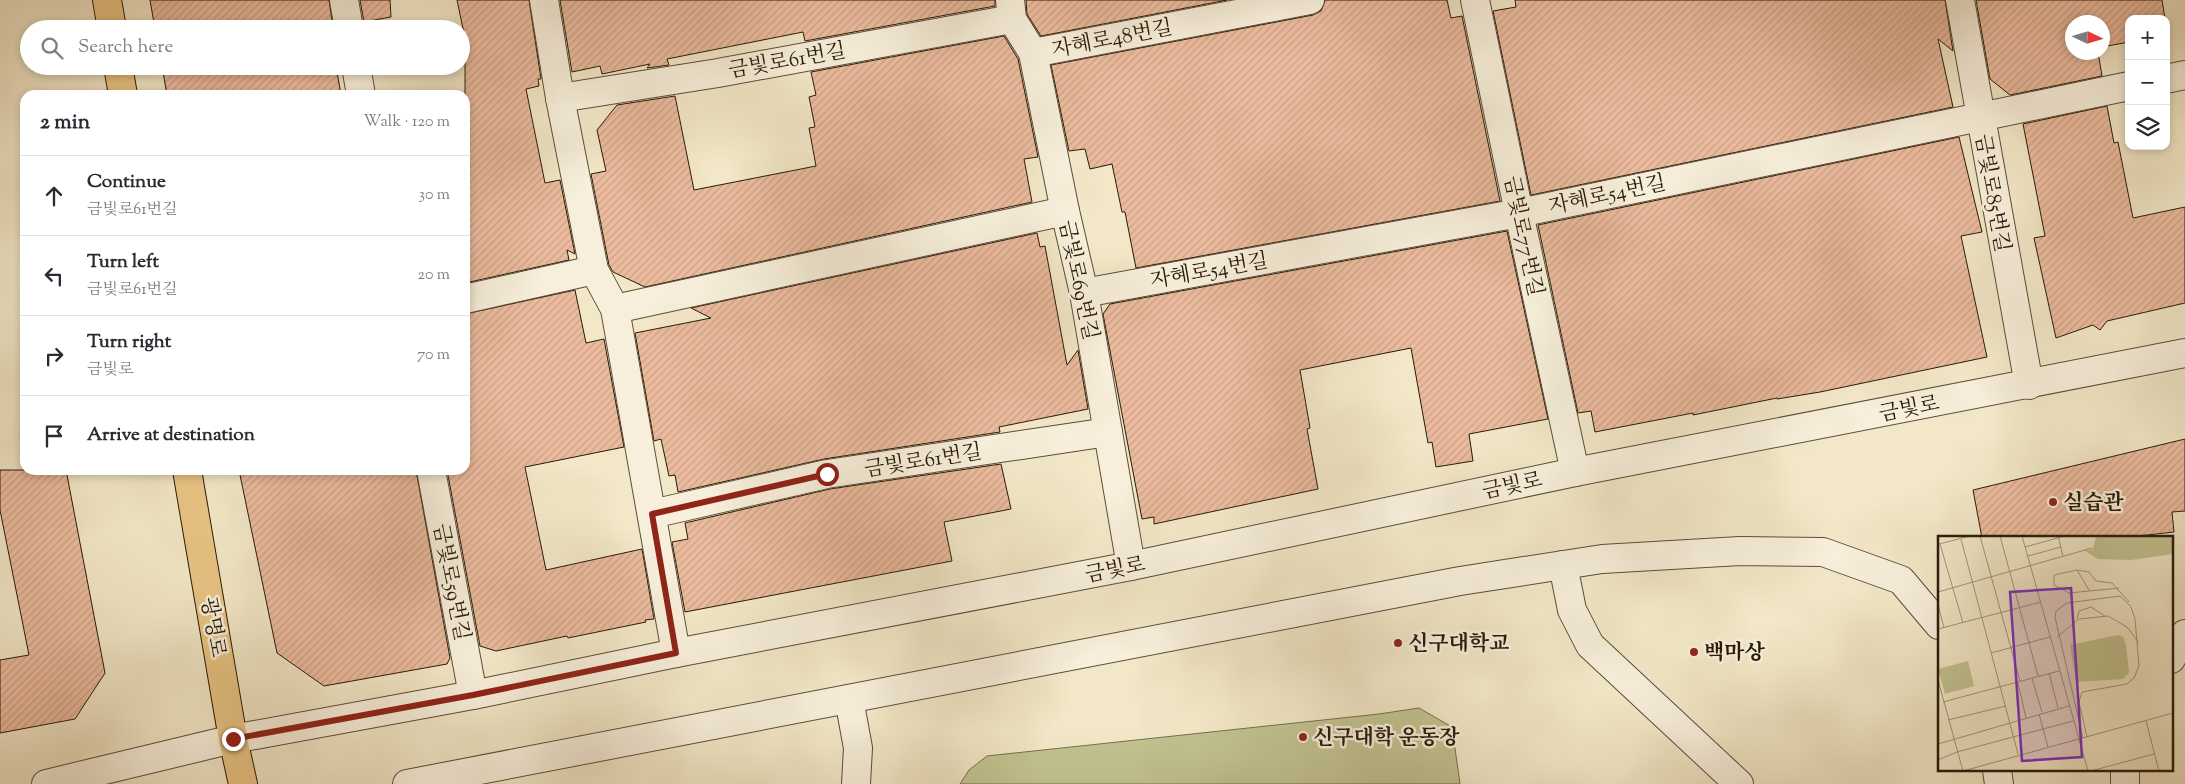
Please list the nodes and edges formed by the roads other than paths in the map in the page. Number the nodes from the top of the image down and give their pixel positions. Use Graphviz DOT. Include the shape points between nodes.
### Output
graph roads {
  1 [pos="107,0"];
  2 [pos="344,0"];
  3 [pos="544,0"];
  4 [pos="1310,0"];
  5 [pos="1475,0"];
  6 [pos="1960,0"];
  7 [pos="1011,9"];
  8 [pos="110,20"];
  9 [pos="347,20"];
  10 [pos="1032,53"];
  11 [pos="120,75"];
  12 [pos="358,75"];
  13 [pos="2185,75"];
  14 [pos="2170,78"];
  15 [pos="2125,87"];
  16 [pos="122,90"];
  17 [pos="361,90"];
  18 [pos="560,98"];
  19 [pos="1979,116"];
  20 [pos="1064,211"];
  21 [pos="1518,213"];
  22 [pos="594,270"];
  23 [pos="1084,293"];
  24 [pos="470,298"];
  25 [pos="615,310"];
  26 [pos="2185,353"];
  27 [pos="2028,385"];
  28 [pos="1108,432"];
  29 [pos="1575,472"];
  30 [pos="188,475"];
  31 [pos="432,475"];
  32 [pos="652,514"];
  33 [pos="1562,565"];
  34 [pos="1130,566"];
  35 [pos="1938,624"];
  36 [pos="2185,634"];
  37 [pos="676,653"];
  38 [pos="2172,657"];
  39 [pos="473,695"];
  40 [pos="850,699"];
  41 [pos="233,739"];
  42 [pos="46,784"];
  43 [pos="243,784"];
  44 [pos="407,784"];
  45 [pos="856,784"];
  46 [pos="1739,784"];
  1 -- 8 [label="main road"];
  2 -- 9 [label="street"];
  3 -- 18 [label="street"];
  4 -- 10 [label="street, 자혜로48번길"];
  5 -- 21 [label="street, 금빛로77번길"];
  6 -- 19 [label="street, 금빛로85번길"];
  7 -- 10 [label="street, 금빛로69번길"];
  7 -- 18 [label="street, 금빛로61번길" via="718,73"];
  10 -- 20 [label="street, 금빛로69번길"];
  11 -- 16 [label="main road"];
  12 -- 17 [label="street"];
  13 -- 14 [label="street"];
  15 -- 19 [label="street, 자혜로54번길"];
  18 -- 22 [label="street"];
  19 -- 21 [label="street, 자혜로54번길"];
  19 -- 27 [label="street, 금빛로85번길"];
  20 -- 23 [label="street, 금빛로69번길"];
  20 -- 25 [label="street"];
  21 -- 23 [label="street, 자혜로54번길"];
  21 -- 29 [label="street, 금빛로77번길"];
  22 -- 24 [label="street"];
  22 -- 25 [label="street"];
  23 -- 28 [label="street, 금빛로69번길"];
  25 -- 32 [label="street"];
  26 -- 27 [label="street, 금빛로"];
  27 -- 29 [label="street, 금빛로"];
  28 -- 32 [label="street, 금빛로61번길" via="827,474"];
  28 -- 34 [label="street, 금빛로69번길"];
  29 -- 34 [label="street, 금빛로"];
  30 -- 41 [label="main road, 광명로"];
  31 -- 39 [label="street, 금빛로59번길"];
  32 -- 37 [label="street"];
  33 -- 35 [label="street" via="1602,559 1711,553 1823,552 1901,580"];
  33 -- 40 [label="street" via="1460,581"];
  33 -- 46 [label="street" via="1572,610 1590,645"];
  34 -- 37 [label="street, 금빛로"];
  36 -- 38 [label="street"];
  37 -- 39 [label="street, 금빛로"];
  39 -- 41 [label="street, 금빛로"];
  40 -- 44 [label="street"];
  40 -- 45 [label="street" via="858,748"];
  41 -- 42 [label="street, 금빛로"];
  41 -- 43 [label="main road, 광명로"];
}
